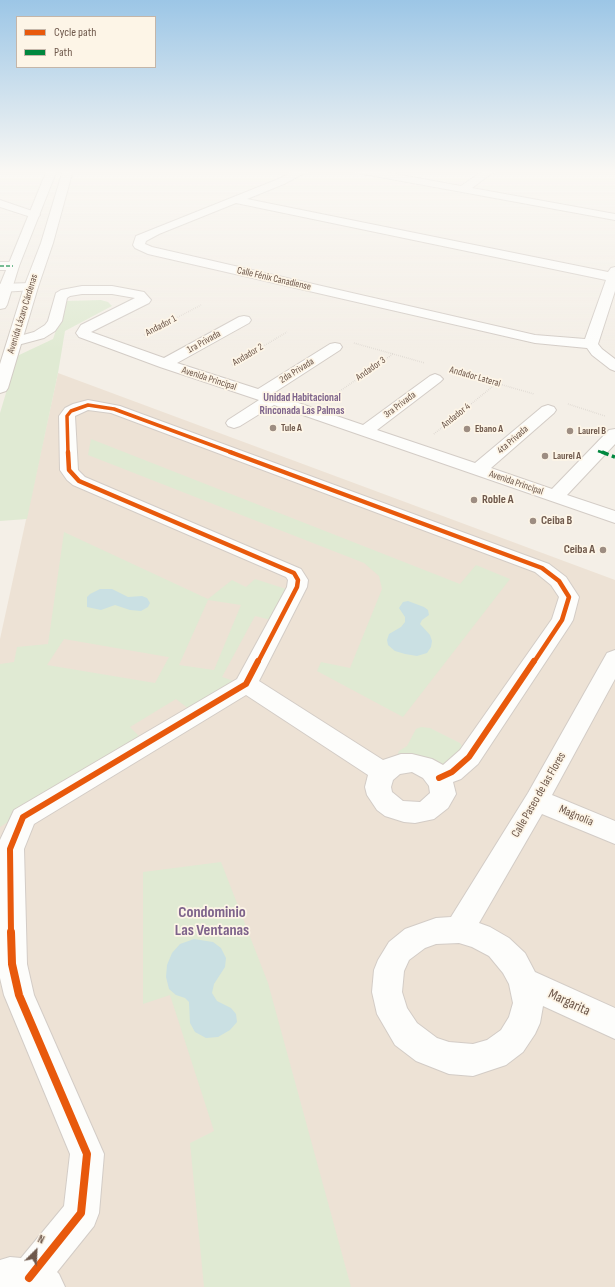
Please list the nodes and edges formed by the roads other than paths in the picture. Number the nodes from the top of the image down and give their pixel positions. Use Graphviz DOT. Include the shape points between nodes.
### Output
graph roads {
  1 [pos="28,230"];
  2 [pos="51,230"];
  3 [pos="160,230"];
  4 [pos="390,230"];
  5 [pos="0,266"];
  6 [pos="14,266"];
  7 [pos="614,274"];
  8 [pos="31,287"];
  9 [pos="3,288"];
  10 [pos="0,305"];
  11 [pos="609,310"];
  12 [pos="244,320"];
  13 [pos="14,342"];
  14 [pos="591,344"];
  15 [pos="335,347"];
  16 [pos="165,364"];
  17 [pos="615,366"];
  18 [pos="441,374"];
  19 [pos="0,388"];
  20 [pos="266,397"];
  21 [pos="548,410"];
  22 [pos="234,423"];
  23 [pos="365,431"];
  24 [pos="615,434"];
  25 [pos="598,451"];
  26 [pos="615,457"];
  27 [pos="478,470"];
  28 [pos="555,497"];
  29 [pos="615,517"];
  30 [pos="611,673"];
  31 [pos="246,684"];
  32 [pos="384,773"];
  33 [pos="439,778"];
  34 [pos="537,800"];
  35 [pos="615,833"];
  36 [pos="459,930"];
  37 [pos="524,982"];
  38 [pos="615,1024"];
  39 [pos="25,1281"];
  1 -- 6 [label="street, Avenida Lázaro Cárdenas"];
  2 -- 8 [label="street, Avenida Lázaro Cárdenas"];
  3 -- 14 [label="street, Calle Fénix Canadiense" via="140,239 138,245 148,250 535,339"];
  4 -- 7 [label="street"];
  5 -- 6 [label="street"];
  6 -- 9 [label="street, Avenida Lázaro Cárdenas"];
  7 -- 11 [label="street"];
  8 -- 9 [label="street"];
  8 -- 13 [label="street, Avenida Lázaro Cárdenas"];
  9 -- 10 [label="street, Avenida Lázaro Cárdenas"];
  11 -- 14 [label="street"];
  12 -- 16 [label="street, 1ra Privada"];
  13 -- 16 [label="street, Avenida Principal" via="39,335 50,328 55,321 61,296 66,293 112,290 139,295 144,300 86,328 83,333"];
  13 -- 19 [label="street, Avenida Lázaro Cárdenas"];
  14 -- 17 [label="street"];
  15 -- 20 [label="street, 2da Privada"];
  16 -- 20 [label="street, Avenida Principal"];
  18 -- 23 [label="street, 3ra Privada"];
  20 -- 22 [label="street, 2da Privada"];
  20 -- 23 [label="street, Avenida Principal"];
  21 -- 27 [label="street, 4ta Privada"];
  23 -- 27 [label="street, Avenida Principal"];
  24 -- 25 [label="street, Avenida Principal"];
  25 -- 26 [label="street"];
  25 -- 28 [label="street, Avenida Principal"];
  27 -- 28 [label="street, Avenida Principal"];
  28 -- 29 [label="street, Avenida Principal"];
  30 -- 34 [label="street, Calle Paseo de las Flores"];
  31 -- 32 [label="street"];
  31 -- 33 [label="street" via="297,587 298,580 294,573 79,481 69,470 67,416 71,411 88,405 114,409 542,568 559,581 569,597 562,620 469,757 452,772"];
  31 -- 39 [label="street" via="23,817 10,849 12,964 19,995 87,1154 81,1213"];
  32 -- 33 [label="street" via="401,764 412,764 423,766"];
  32 -- 33 [label="street" via="379,779 378,787 386,803 394,809 415,814 425,812 436,804 443,794"];
  34 -- 35 [label="street, Magnolia"];
  34 -- 36 [label="street, Calle Paseo de las Flores"];
  36 -- 37 [label="street, Margarita" via="480,936 499,947 514,963"];
  36 -- 37 [label="street, Margarita" via="436,930 416,938 399,951 389,970 387,992 393,1014 406,1034 427,1050 449,1058 473,1060 495,1054 512,1041 524,1024 528,1003"];
  37 -- 38 [label="street, Margarita"];
}
